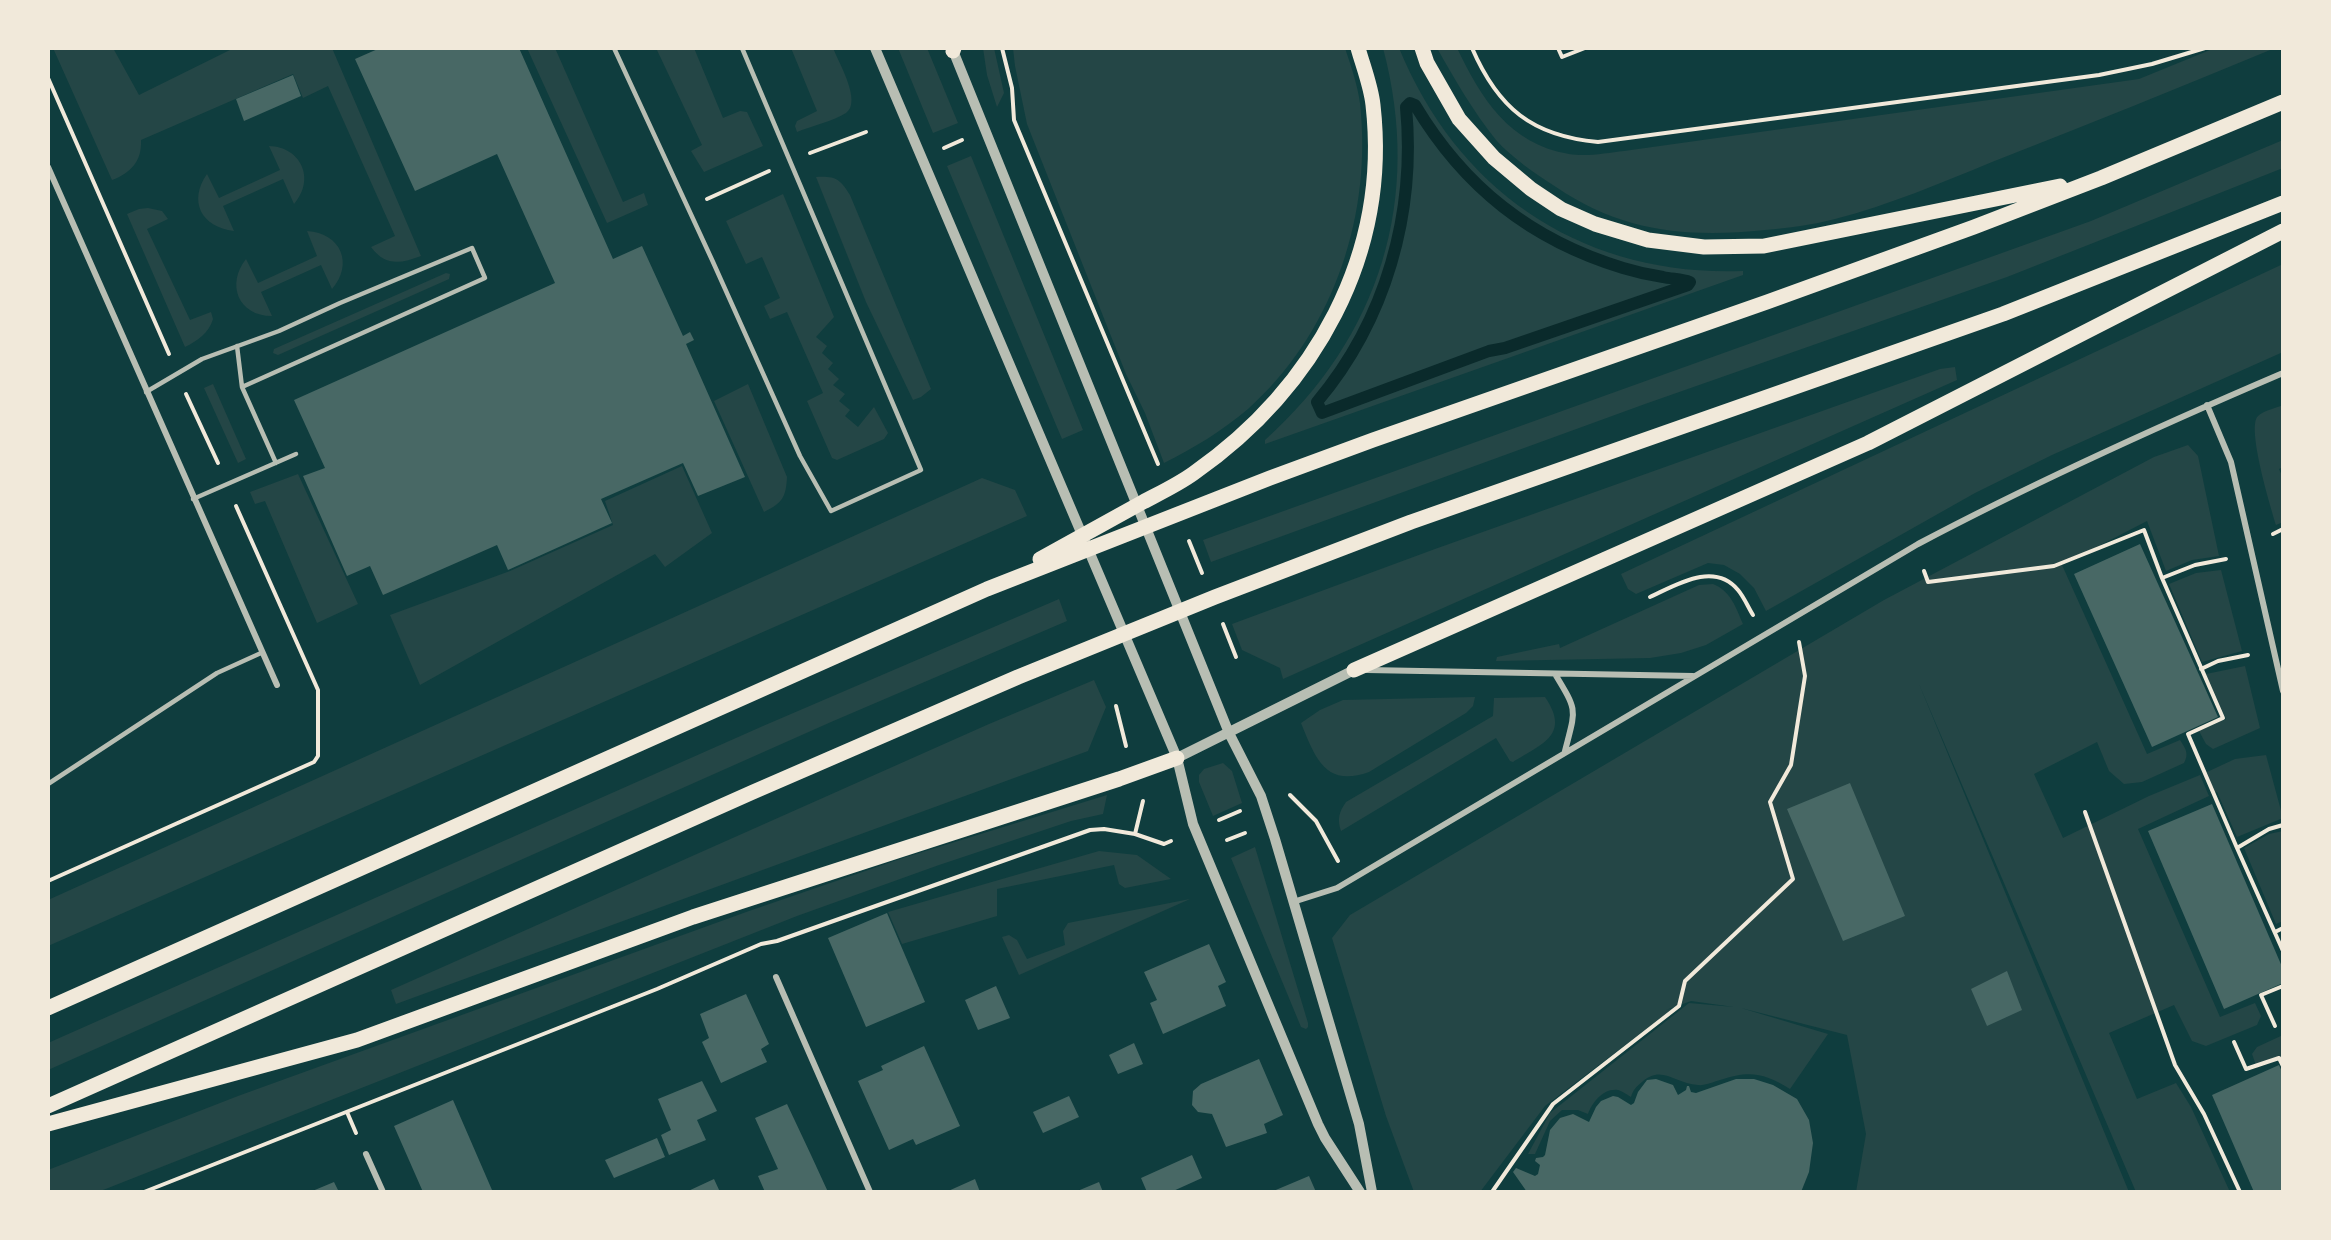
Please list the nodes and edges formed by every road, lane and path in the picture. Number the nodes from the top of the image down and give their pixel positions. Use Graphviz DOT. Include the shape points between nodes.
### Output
graph roads {
  1 [pos="614,48"];
  2 [pos="742,48"];
  3 [pos="875,48"];
  4 [pos="1002,48"];
  5 [pos="1358,48"];
  6 [pos="1422,48"];
  7 [pos="1472,48"];
  8 [pos="1558,48"];
  9 [pos="1585,48"];
  10 [pos="2205,48"];
  11 [pos="953,49"];
  12 [pos="48,78"];
  13 [pos="2283,102"];
  14 [pos="866,132"];
  15 [pos="964,139"];
  16 [pos="940,149"];
  17 [pos="806,154"];
  18 [pos="48,167"];
  19 [pos="768,172"];
  20 [pos="2101,178"];
  21 [pos="715,196"];
  22 [pos="2283,203"];
  23 [pos="2283,231"];
  24 [pos="237,346"];
  25 [pos="167,350"];
  26 [pos="2283,373"];
  27 [pos="242,387"];
  28 [pos="146,392"];
  29 [pos="188,398"];
  30 [pos="2207,405"];
  31 [pos="296,454"];
  32 [pos="276,463"];
  33 [pos="218,464"];
  34 [pos="1158,465"];
  35 [pos="193,499"];
  36 [pos="236,507"];
  37 [pos="2283,529"];
  38 [pos="2273,534"];
  39 [pos="1189,540"];
  40 [pos="2226,559"];
  41 [pos="1924,571"];
  42 [pos="2162,578"];
  43 [pos="1206,582"];
  44 [pos="987,589"];
  45 [pos="1650,597"];
  46 [pos="1219,614"];
  47 [pos="1755,618"];
  48 [pos="1801,647"];
  49 [pos="261,653"];
  50 [pos="2248,655"];
  51 [pos="1236,657"];
  52 [pos="2201,669"];
  53 [pos="1354,670"];
  54 [pos="1556,674"];
  55 [pos="1693,676"];
  56 [pos="277,685"];
  57 [pos="2283,692"];
  58 [pos="1116,706"];
  59 [pos="1229,733"];
  60 [pos="1125,743"];
  61 [pos="1565,751"];
  62 [pos="1177,758"];
  63 [pos="48,784"];
  64 [pos="1144,798"];
  65 [pos="1293,799"];
  66 [pos="1244,809"];
  67 [pos="2085,812"];
  68 [pos="1215,821"];
  69 [pos="2283,825"];
  70 [pos="1250,831"];
  71 [pos="1135,834"];
  72 [pos="1224,842"];
  73 [pos="1164,844"];
  74 [pos="2237,848"];
  75 [pos="1340,865"];
  76 [pos="48,881"];
  77 [pos="1293,903"];
  78 [pos="2283,928"];
  79 [pos="2275,932"];
  80 [pos="2283,951"];
  81 [pos="776,976"];
  82 [pos="2283,986"];
  83 [pos="48,1008"];
  84 [pos="2275,1026"];
  85 [pos="2234,1042"];
  86 [pos="2283,1066"];
  87 [pos="48,1106"];
  88 [pos="48,1124"];
  89 [pos="366,1154"];
  90 [pos="144,1192"];
  91 [pos="382,1192"];
  92 [pos="870,1192"];
  93 [pos="1360,1192"];
  94 [pos="1372,1192"];
  95 [pos="1492,1192"];
  96 [pos="2240,1192"];
  1 -- 2 [label="lane" via="800,456 831,511 921,470"];
  3 -- 62 [label="street"];
  4 -- 34 [label="path" via="1012,88 1014,120"];
  5 -- 44 [label="main road" via="1373,102 1376,147 1372,198 1350,286 1324,336 1290,385 1248,429 1194,474"];
  6 -- 20 [label="main road" via="1459,119 1494,158 1561,209 1648,240 1704,247 1764,246"];
  7 -- 10 [label="path" via="1506,105 1528,122 1576,140 1598,142 2099,75"];
  8 -- 9 [label="path" via="1562,57"];
  11 -- 59 [label="street"];
  12 -- 25 [label="path"];
  13 -- 20 [label="main road"];
  14 -- 17 [label="path"];
  15 -- 16 [label="path"];
  18 -- 28 [label="street"];
  19 -- 21 [label="path"];
  20 -- 44 [label="main road" via="1767,303 1281,474"];
  22 -- 87 [label="main road" via="2003,314 1411,522 1193,605 753,792"];
  23 -- 53 [label="main road" via="1868,443"];
  24 -- 27 [label="lane"];
  24 -- 27 [label="lane" via="472,248 485,278"];
  24 -- 28 [label="lane" via="202,359"];
  26 -- 30 [label="street"];
  27 -- 32 [label="lane"];
  28 -- 35 [label="street"];
  29 -- 33 [label="path"];
  30 -- 55 [label="street" via="1998,501"];
  30 -- 57 [label="street" via="2232,462"];
  31 -- 32 [label="lane"];
  32 -- 35 [label="lane"];
  35 -- 49 [label="street"];
  36 -- 76 [label="path" via="318,690 318,756 314,762"];
  37 -- 38 [label="path"];
  39 -- 43 [label="path"];
  40 -- 42 [label="path" via="2195,565"];
  41 -- 42 [label="path" via="1928,582 2054,566 2144,530"];
  42 -- 52 [label="path"];
  44 -- 83 [label="main road"];
  45 -- 47 [label="path" via="1699,577 1715,576 1738,590"];
  46 -- 51 [label="path"];
  48 -- 95 [label="path" via="1804,676 1791,765 1770,802 1793,879 1685,981 1679,1006 1553,1104"];
  49 -- 56 [label="street"];
  49 -- 63 [label="lane" via="217,673"];
  50 -- 52 [label="path"];
  52 -- 74 [label="path" via="2223,718 2188,734"];
  53 -- 54 [label="street"];
  53 -- 59 [label="street"];
  54 -- 55 [label="street"];
  54 -- 61 [label="street" via="1574,706"];
  55 -- 61 [label="street"];
  58 -- 60 [label="path"];
  59 -- 62 [label="street"];
  59 -- 77 [label="street" via="1261,796"];
  61 -- 77 [label="street" via="1337,888"];
  62 -- 88 [label="main road" via="693,917 357,1040"];
  62 -- 93 [label="street" via="1193,824 1321,1131"];
  64 -- 71 [label="path"];
  65 -- 75 [label="path" via="1316,821"];
  66 -- 68 [label="path"];
  67 -- 96 [label="path" via="2175,1065 2204,1114"];
  69 -- 74 [label="path"];
  70 -- 72 [label="path"];
  71 -- 73 [label="path"];
  71 -- 90 [label="path" via="1097,829 1072,835 761,944"];
  74 -- 79 [label="path"];
  77 -- 94 [label="street" via="1359,1124"];
  78 -- 79 [label="path"];
  79 -- 80 [label="path"];
  81 -- 92 [label="street"];
  82 -- 84 [label="path" via="2261,995"];
  85 -- 86 [label="path" via="2246,1069 2279,1058"];
  89 -- 91 [label="street"];
}
